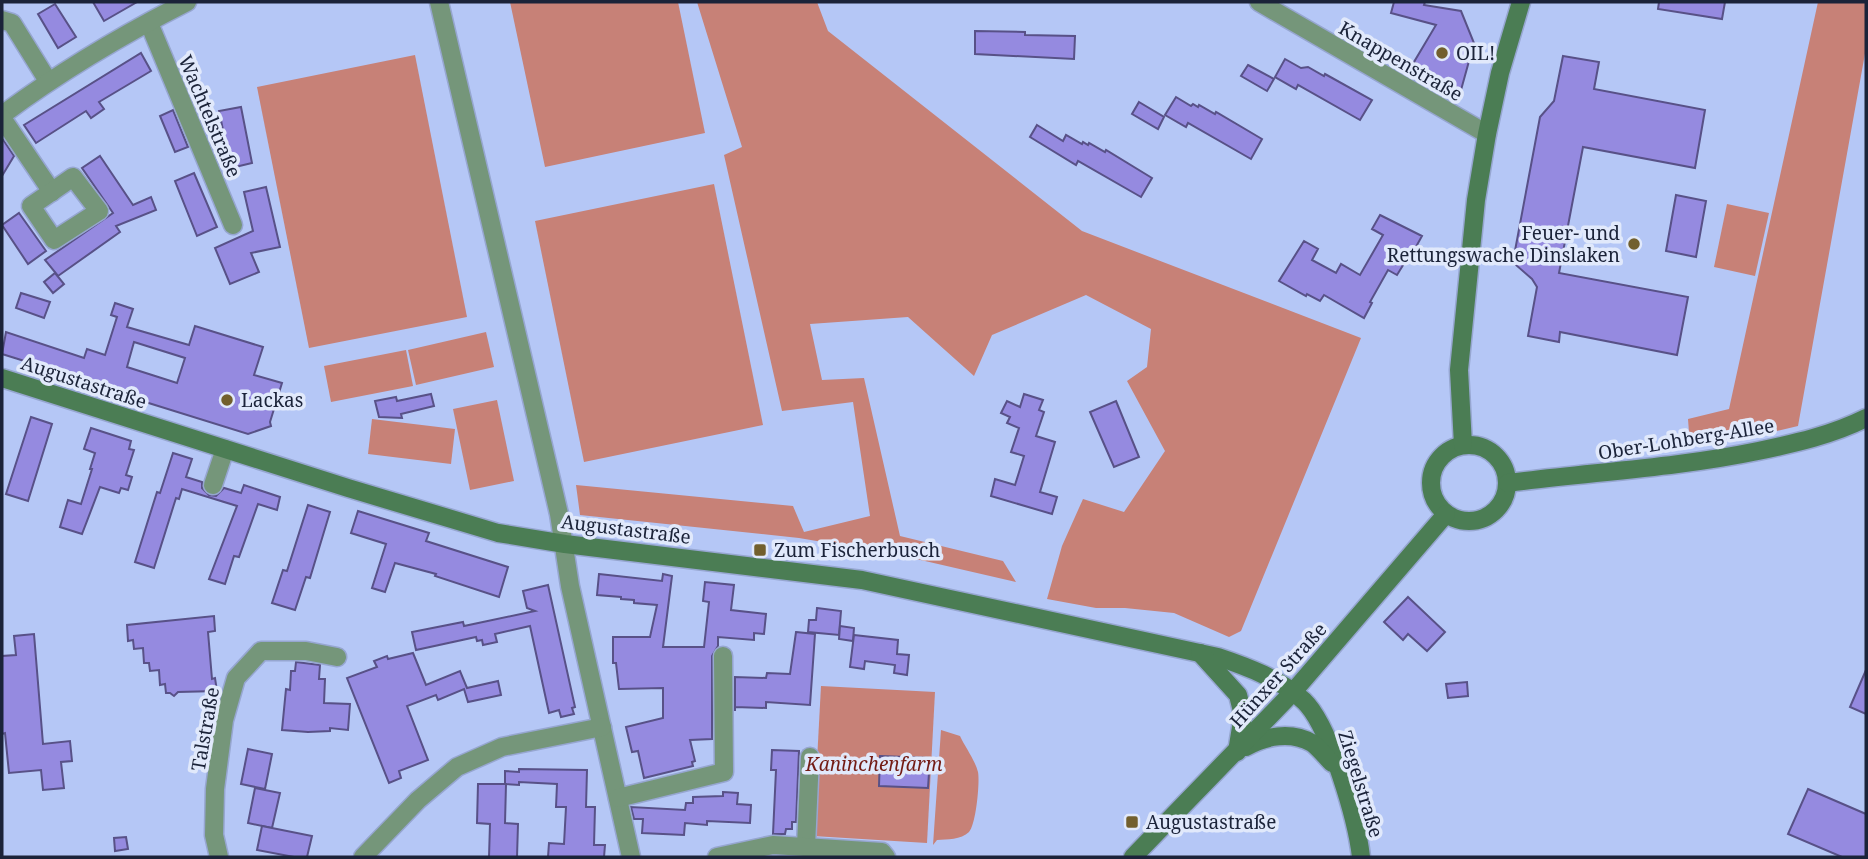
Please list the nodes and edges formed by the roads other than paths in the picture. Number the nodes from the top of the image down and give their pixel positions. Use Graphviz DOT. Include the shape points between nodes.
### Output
graph roads {
  1 [pos="187,2"];
  2 [pos="439,2"];
  3 [pos="1259,2"];
  4 [pos="1521,2"];
  5 [pos="163,7"];
  6 [pos="2,20"];
  7 [pos="149,23"];
  8 [pos="48,81"];
  9 [pos="2,117"];
  10 [pos="1487,134"];
  11 [pos="51,192"];
  12 [pos="233,225"];
  13 [pos="2,378"];
  14 [pos="1866,418"];
  15 [pos="1463,445"];
  16 [pos="225,449"];
  17 [pos="1508,483"];
  18 [pos="213,485"];
  19 [pos="1446,514"];
  20 [pos="565,544"];
  21 [pos="1200,653"];
  22 [pos="723,656"];
  23 [pos="337,657"];
  24 [pos="1293,692"];
  25 [pos="603,727"];
  26 [pos="1237,751"];
  27 [pos="810,757"];
  28 [pos="1337,768"];
  29 [pos="618,798"];
  30 [pos="806,846"];
  31 [pos="219,857"];
  32 [pos="363,857"];
  33 [pos="631,857"];
  34 [pos="717,857"];
  35 [pos="887,857"];
  36 [pos="1133,857"];
  37 [pos="1361,857"];
  1 -- 5 [label="street"];
  2 -- 20 [label="street"];
  3 -- 10 [label="street, Knappenstraße"];
  4 -- 10 [label="main road"];
  5 -- 7 [label="street"];
  6 -- 8 [label="street" via="12,23"];
  7 -- 8 [label="street"];
  7 -- 12 [label="street, Wachtelstraße"];
  8 -- 9 [label="street"];
  9 -- 11 [label="street"];
  10 -- 15 [label="main road" via="1459,370"];
  13 -- 16 [label="main road, Augustastraße"];
  14 -- 17 [label="main road, Ober-Lohberg-Allee" via="1840,431 1749,453"];
  15 -- 17 [label="main road" via="1493,453 1506,471"];
  15 -- 19 [label="main road" via="1449,450 1433,468 1432,493"];
  16 -- 18 [label="street"];
  16 -- 20 [label="main road, Augustastraße" via="498,533"];
  17 -- 19 [label="main road" via="1500,505 1481,520 1457,520"];
  19 -- 24 [label="main road, Hünxer Straße"];
  20 -- 21 [label="main road, Augustastraße" via="862,580"];
  20 -- 25 [label="street" via="570,586"];
  21 -- 24 [label="main road, Augustastraße" via="1244,666"];
  21 -- 26 [label="main road" via="1238,695 1243,715"];
  22 -- 29 [label="street" via="724,772"];
  23 -- 31 [label="street, Talstraße" via="306,651 261,651 236,678 224,720 215,789 214,835"];
  24 -- 26 [label="main road, Hünxer Straße"];
  24 -- 28 [label="main road, Ziegelstraße" via="1318,718"];
  25 -- 29 [label="street"];
  25 -- 32 [label="street" via="502,747 457,767"];
  26 -- 28 [label="main road" via="1259,739 1296,737 1312,743"];
  26 -- 36 [label="main road, Hünxer Straße"];
  27 -- 30 [label="street"];
  28 -- 37 [label="main road, Ziegelstraße"];
  29 -- 33 [label="street"];
  30 -- 34 [label="street" via="773,845"];
  30 -- 35 [label="street" via="883,852"];
}
